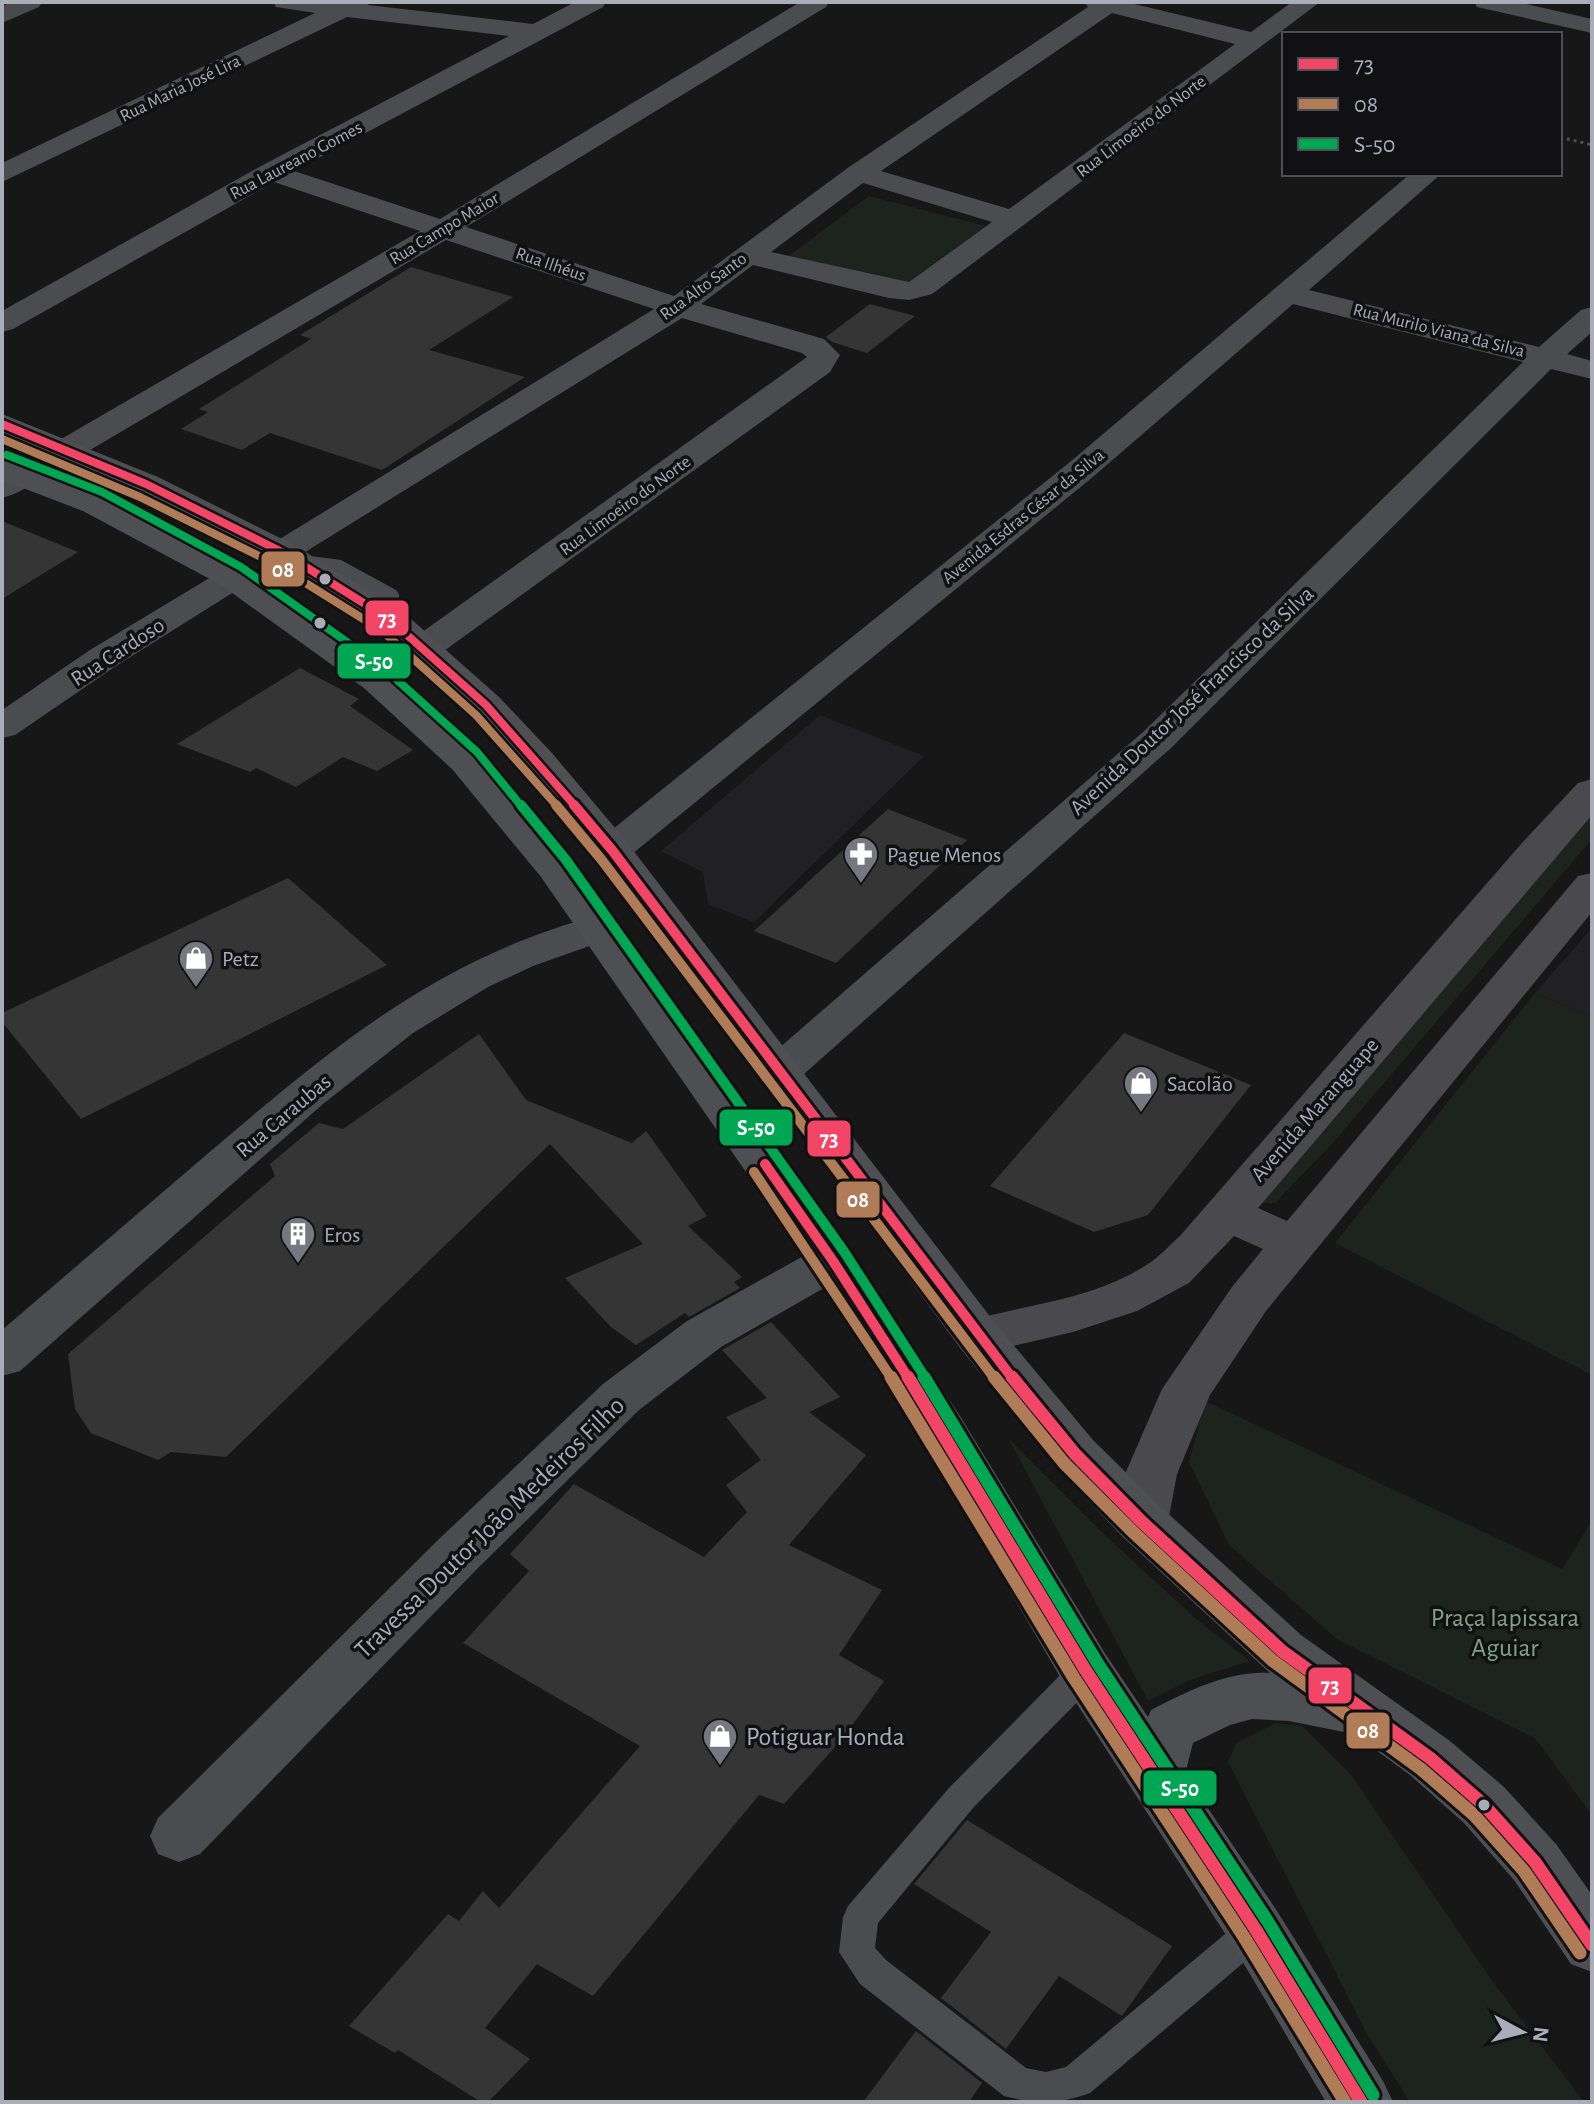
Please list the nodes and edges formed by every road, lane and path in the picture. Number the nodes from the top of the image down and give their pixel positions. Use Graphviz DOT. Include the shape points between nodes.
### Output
graph roads {
  1 [pos="30,2"];
  2 [pos="285,2"];
  3 [pos="594,2"];
  4 [pos="817,2"];
  5 [pos="1308,2"];
  6 [pos="1486,2"];
  7 [pos="1105,3"];
  8 [pos="350,6"];
  9 [pos="2,16"];
  10 [pos="1591,26"];
  11 [pos="535,32"];
  12 [pos="1255,41"];
  13 [pos="1570,46"];
  14 [pos="1562,138"];
  15 [pos="1592,145"];
  16 [pos="271,172"];
  17 [pos="859,173"];
  18 [pos="2,174"];
  19 [pos="1425,176"];
  20 [pos="1015,220"];
  21 [pos="445,228"];
  22 [pos="747,255"];
  23 [pos="1286,293"];
  24 [pos="678,307"];
  25 [pos="1592,316"];
  26 [pos="2,323"];
  27 [pos="1546,357"];
  28 [pos="824,360"];
  29 [pos="1592,370"];
  30 [pos="2,424"];
  31 [pos="68,449"];
  32 [pos="9,477"];
  33 [pos="288,556"];
  34 [pos="233,578"];
  35 [pos="424,648"];
  36 [pos="2,727"];
  37 [pos="1592,791"];
  38 [pos="612,850"];
  39 [pos="1592,885"];
  40 [pos="600,928"];
  41 [pos="779,1072"];
  42 [pos="1225,1212"];
  43 [pos="1295,1244"];
  44 [pos="833,1261"];
  45 [pos="978,1336"];
  46 [pos="2,1358"];
  47 [pos="1142,1522"];
  48 [pos="1086,1671"];
  49 [pos="1362,1712"];
  50 [pos="1156,1779"];
  51 [pos="179,1836"];
  52 [pos="1256,1930"];
  53 [pos="1592,1945"];
  54 [pos="1361,2102"];
  1 -- 9 [label="main road"];
  2 -- 8 [label="street"];
  3 -- 11 [label="street, Rua Laureano Gomes"];
  4 -- 21 [label="street, Rua Campo Maior"];
  5 -- 12 [label="street, Rua Limoeiro do Norte"];
  6 -- 10 [label="street"];
  7 -- 12 [label="street"];
  7 -- 17 [label="street, Rua Alto Santo"];
  8 -- 11 [label="street"];
  8 -- 18 [label="street, Rua Maria José Lira"];
  10 -- 13 [label="street"];
  11 -- 16 [label="street, Rua Laureano Gomes"];
  12 -- 20 [label="street, Rua Limoeiro do Norte"];
  14 -- 15 [label="path"];
  16 -- 21 [label="street, Rua Ilhéus"];
  16 -- 26 [label="street, Rua Laureano Gomes"];
  17 -- 20 [label="street"];
  17 -- 22 [label="street, Rua Alto Santo"];
  19 -- 23 [label="street, Avenida Esdras César da Silva"];
  20 -- 22 [label="street, Rua Limoeiro do Norte" via="915,290 889,289"];
  21 -- 24 [label="street, Rua Ilhéus"];
  21 -- 31 [label="street, Rua Campo Maior"];
  22 -- 24 [label="street, Rua Alto Santo"];
  23 -- 27 [label="street, Rua Murilo Viana da Silva"];
  23 -- 38 [label="street, Avenida Esdras César da Silva" via="1082,469"];
  24 -- 28 [label="street, Rua Ilhéus" via="813,346 823,352"];
  24 -- 33 [label="street, Rua Alto Santo"];
  25 -- 27 [label="street, Avenida Doutor José Francisco da Silva"];
  27 -- 29 [label="street, Rua Murilo Viana da Silva"];
  27 -- 41 [label="street, Avenida Doutor José Francisco da Silva" via="1157,740"];
  28 -- 35 [label="street, Rua Limoeiro do Norte"];
  30 -- 31 [label="main road"];
  31 -- 33 [label="main road" via="220,518"];
  32 -- 34 [label="main road" via="95,504"];
  33 -- 35 [label="main road" via="389,619"];
  34 -- 36 [label="street, Rua Cardoso"];
  34 -- 40 [label="main road" via="377,680 466,761"];
  35 -- 38 [label="main road" via="486,705"];
  37 -- 42 [label="main road, Avenida Maranguape"];
  38 -- 41 [label="main road"];
  39 -- 43 [label="main road"];
  40 -- 44 [label="main road"];
  40 -- 46 [label="street, Rua Caraubas" via="473,977 398,1023 307,1093"];
  41 -- 45 [label="main road"];
  42 -- 43 [label="main road"];
  42 -- 45 [label="main road, Avenida Maranguape" via="1196,1249 1163,1277 1086,1310"];
  43 -- 47 [label="main road" via="1249,1299 1187,1389 1151,1474"];
  44 -- 48 [label="main road" via="942,1430"];
  44 -- 51 [label="street, Travessa Doutor João Medeiros Filho" via="704,1334 621,1397"];
  45 -- 47 [label="main road" via="1075,1454"];
  47 -- 49 [label="main road" via="1282,1651"];
  48 -- 50 [label="main road"];
  48 -- 52 [label="lane" via="961,1798 861,1917 857,1952 873,1972 1017,2084 1046,2090 1077,2081"];
  49 -- 50 [label="main road" via="1254,1696 1228,1703 1171,1727"];
  49 -- 53 [label="main road" via="1430,1758 1484,1805 1535,1862"];
  50 -- 52 [label="main road"];
  52 -- 54 [label="main road"];
}
